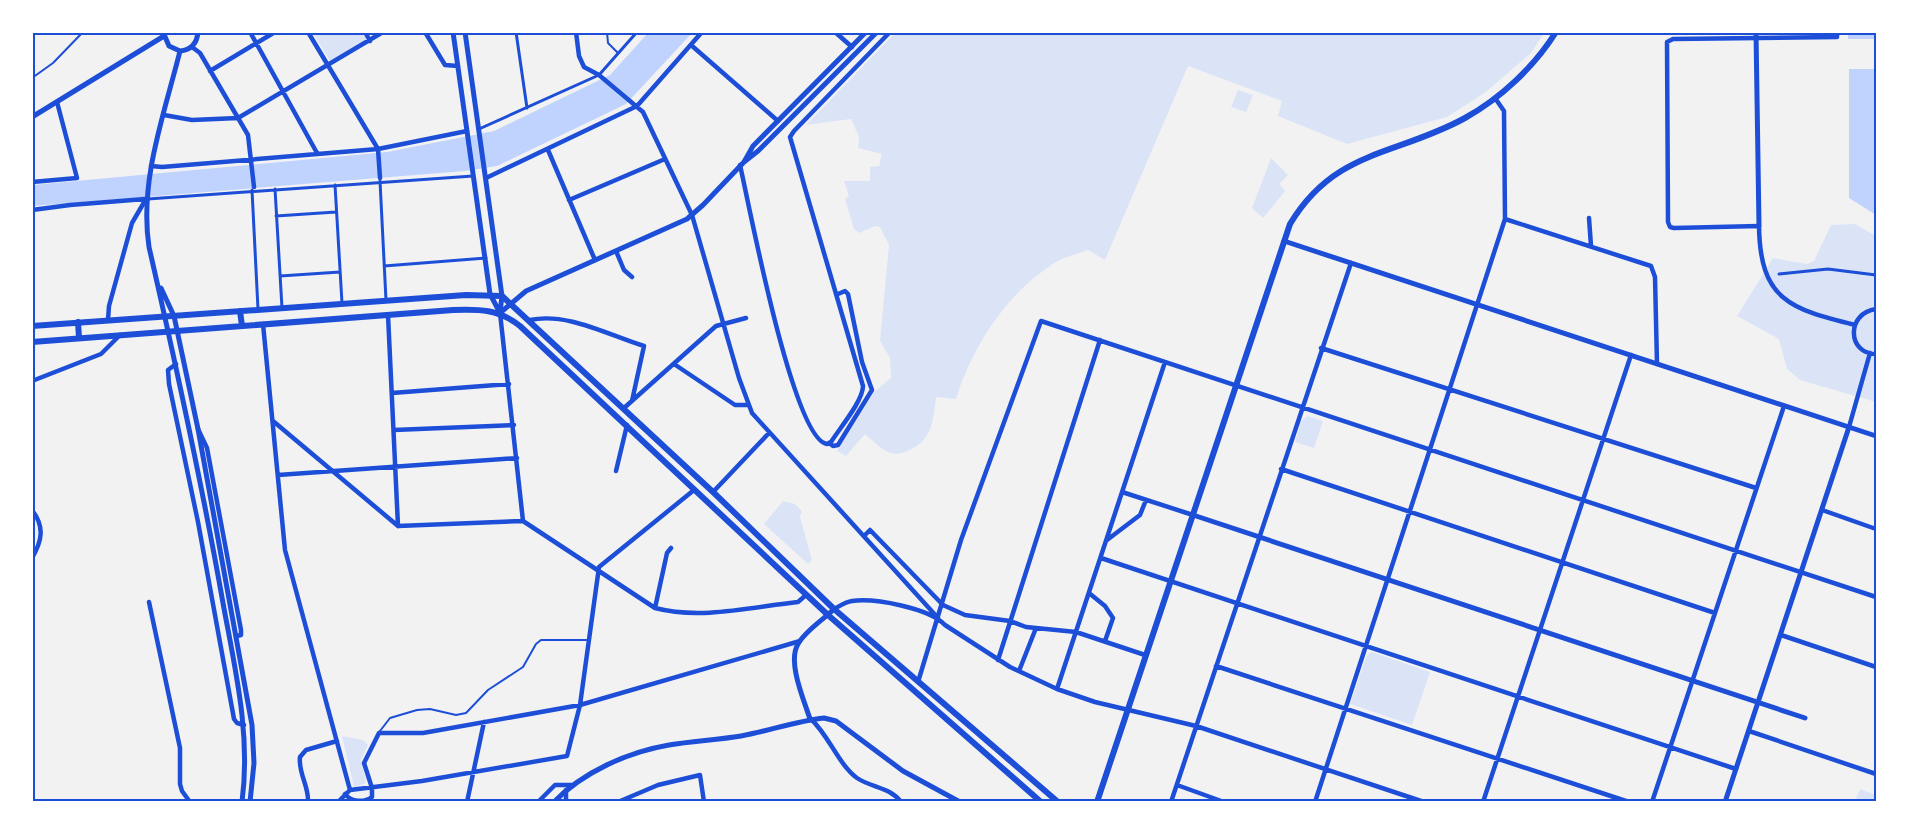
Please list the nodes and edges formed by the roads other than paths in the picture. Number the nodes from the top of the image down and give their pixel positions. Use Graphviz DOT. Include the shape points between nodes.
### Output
graph roads {
  1 [pos="83,32"];
  2 [pos="198,32"];
  3 [pos="250,32"];
  4 [pos="275,32"];
  5 [pos="308,32"];
  6 [pos="365,32"];
  7 [pos="384,32"];
  8 [pos="425,32"];
  9 [pos="453,32"];
  10 [pos="465,32"];
  11 [pos="516,32"];
  12 [pos="576,32"];
  13 [pos="607,32"];
  14 [pos="637,32"];
  15 [pos="702,32"];
  16 [pos="835,32"];
  17 [pos="866,32"];
  18 [pos="878,32"];
  19 [pos="890,32"];
  20 [pos="1556,32"];
  21 [pos="1837,32"];
  22 [pos="163,34"];
  23 [pos="1756,35"];
  24 [pos="370,41"];
  25 [pos="256,44"];
  26 [pos="690,45"];
  27 [pos="192,47"];
  28 [pos="852,47"];
  29 [pos="180,51"];
  30 [pos="618,53"];
  31 [pos="328,65"];
  32 [pos="458,66"];
  33 [pos="210,71"];
  34 [pos="599,75"];
  35 [pos="32,78"];
  36 [pos="283,92"];
  37 [pos="1494,98"];
  38 [pos="57,102"];
  39 [pos="637,106"];
  40 [pos="527,108"];
  41 [pos="164,115"];
  42 [pos="32,117"];
  43 [pos="238,118"];
  44 [pos="778,121"];
  45 [pos="479,128"];
  46 [pos="467,131"];
  47 [pos="378,149"];
  48 [pos="548,150"];
  49 [pos="317,153"];
  50 [pos="252,159"];
  51 [pos="665,159"];
  52 [pos="742,164"];
  53 [pos="151,166"];
  54 [pos="474,176"];
  55 [pos="486,178"];
  56 [pos="380,180"];
  57 [pos="32,182"];
  58 [pos="335,185"];
  59 [pos="253,189"];
  60 [pos="275,189"];
  61 [pos="146,199"];
  62 [pos="569,200"];
  63 [pos="32,210"];
  64 [pos="336,212"];
  65 [pos="692,215"];
  66 [pos="276,216"];
  67 [pos="1589,218"];
  68 [pos="1505,220"];
  69 [pos="1759,226"];
  70 [pos="1284,241"];
  71 [pos="1591,246"];
  72 [pos="616,251"];
  73 [pos="486,258"];
  74 [pos="595,260"];
  75 [pos="1351,263"];
  76 [pos="384,266"];
  77 [pos="340,272"];
  78 [pos="1779,274"];
  79 [pos="1876,275"];
  80 [pos="280,276"];
  81 [pos="632,277"];
  82 [pos="156,279"];
  83 [pos="490,294"];
  84 [pos="838,294"];
  85 [pos="502,296"];
  86 [pos="386,300"];
  87 [pos="511,303"];
  88 [pos="342,304"];
  89 [pos="1478,305"];
  90 [pos="282,308"];
  91 [pos="1876,309"];
  92 [pos="258,310"];
  93 [pos="240,311"];
  94 [pos="500,313"];
  95 [pos="388,315"];
  96 [pos="166,316"];
  97 [pos="174,316"];
  98 [pos="746,318"];
  99 [pos="108,320"];
  100 [pos="530,320"];
  101 [pos="78,322"];
  102 [pos="263,324"];
  103 [pos="724,324"];
  104 [pos="1855,325"];
  105 [pos="32,326"];
  106 [pos="242,326"];
  107 [pos="169,331"];
  108 [pos="177,331"];
  109 [pos="120,335"];
  110 [pos="79,338"];
  111 [pos="1100,340"];
  112 [pos="32,342"];
  113 [pos="1321,348"];
  114 [pos="1870,354"];
  115 [pos="1876,354"];
  116 [pos="1631,355"];
  117 [pos="1165,362"];
  118 [pos="176,364"];
  119 [pos="674,364"];
  120 [pos="1658,364"];
  121 [pos="32,381"];
  122 [pos="509,384"];
  123 [pos="1237,386"];
  124 [pos="1450,389"];
  125 [pos="392,393"];
  126 [pos="632,401"];
  127 [pos="748,405"];
  128 [pos="1784,406"];
  129 [pos="1302,407"];
  130 [pos="624,408"];
  131 [pos="274,421"];
  132 [pos="514,425"];
  133 [pos="627,425"];
  134 [pos="1849,427"];
  135 [pos="394,430"];
  136 [pos="769,433"];
  137 [pos="1876,436"];
  138 [pos="1604,439"];
  139 [pos="830,443"];
  140 [pos="1430,450"];
  141 [pos="518,458"];
  142 [pos="396,467"];
  143 [pos="1281,469"];
  144 [pos="616,471"];
  145 [pos="333,472"];
  146 [pos="278,475"];
  147 [pos="1756,488"];
  148 [pos="694,490"];
  149 [pos="713,492"];
  150 [pos="1122,492"];
  151 [pos="1146,500"];
  152 [pos="1583,501"];
  153 [pos="32,510"];
  154 [pos="1822,510"];
  155 [pos="1410,512"];
  156 [pos="1193,515"];
  157 [pos="523,521"];
  158 [pos="398,526"];
  159 [pos="1876,529"];
  160 [pos="864,536"];
  161 [pos="1258,537"];
  162 [pos="1106,540"];
  163 [pos="671,548"];
  164 [pos="1735,551"];
  165 [pos="32,558"];
  166 [pos="1100,558"];
  167 [pos="1562,562"];
  168 [pos="598,571"];
  169 [pos="1801,573"];
  170 [pos="1388,580"];
  171 [pos="1170,581"];
  172 [pos="1089,593"];
  173 [pos="806,595"];
  174 [pos="1876,597"];
  175 [pos="149,602"];
  176 [pos="1237,603"];
  177 [pos="942,605"];
  178 [pos="655,608"];
  179 [pos="834,609"];
  180 [pos="1715,613"];
  181 [pos="828,615"];
  182 [pos="938,618"];
  183 [pos="1010,621"];
  184 [pos="1036,628"];
  185 [pos="1540,630"];
  186 [pos="1076,632"];
  187 [pos="1781,635"];
  188 [pos="589,640"];
  189 [pos="800,641"];
  190 [pos="1105,641"];
  191 [pos="1366,646"];
  192 [pos="1145,655"];
  193 [pos="998,660"];
  194 [pos="1216,666"];
  195 [pos="1876,667"];
  196 [pos="1019,671"];
  197 [pos="1692,680"];
  198 [pos="918,682"];
  199 [pos="1058,689"];
  200 [pos="1518,696"];
  201 [pos="1758,702"];
  202 [pos="580,705"];
  203 [pos="1345,708"];
  204 [pos="1128,710"];
  205 [pos="1806,718"];
  206 [pos="810,719"];
  207 [pos="484,722"];
  208 [pos="244,725"];
  209 [pos="1196,726"];
  210 [pos="1749,732"];
  211 [pos="379,733"];
  212 [pos="337,741"];
  213 [pos="1670,747"];
  214 [pos="1498,758"];
  215 [pos="1325,769"];
  216 [pos="1736,769"];
  217 [pos="473,772"];
  218 [pos="1876,774"];
  219 [pos="573,785"];
  220 [pos="1177,785"];
  221 [pos="372,788"];
  222 [pos="350,790"];
  223 [pos="563,792"];
  224 [pos="345,794"];
  225 [pos="190,802"];
  226 [pos="242,802"];
  227 [pos="250,802"];
  228 [pos="308,802"];
  229 [pos="338,802"];
  230 [pos="467,802"];
  231 [pos="538,802"];
  232 [pos="554,802"];
  233 [pos="558,802"];
  234 [pos="566,802"];
  235 [pos="618,802"];
  236 [pos="704,802"];
  237 [pos="901,802"];
  238 [pos="960,802"];
  239 [pos="1041,802"];
  240 [pos="1058,802"];
  241 [pos="1098,802"];
  242 [pos="1171,802"];
  243 [pos="1224,802"];
  244 [pos="1314,802"];
  245 [pos="1424,802"];
  246 [pos="1483,802"];
  247 [pos="1628,802"];
  248 [pos="1652,802"];
  249 [pos="1726,802"];
  1 -- 35 [label="lane" via="53,64"];
  2 -- 27 [label="street"];
  3 -- 25 [label="street"];
  4 -- 25 [label="street"];
  5 -- 31 [label="street"];
  6 -- 24 [label="street"];
  7 -- 24 [label="street"];
  8 -- 32 [label="street" via="445,66"];
  9 -- 32 [label="street"];
  10 -- 45 [label="street"];
  11 -- 40 [label="street"];
  12 -- 34 [label="street" via="582,65"];
  13 -- 30 [label="lane" via="608,43"];
  14 -- 30 [label="street"];
  15 -- 26 [label="street"];
  16 -- 28 [label="street"];
  17 -- 28 [label="street"];
  18 -- 52 [label="street"];
  19 -- 84 [label="street" via="791,136"];
  20 -- 37 [label="main road" via="1531,65"];
  21 -- 23 [label="street" via="1838,36"];
  22 -- 29 [label="street" via="169,46"];
  22 -- 38 [label="street"];
  23 -- 69 [label="street"];
  23 -- 69 [label="street" via="1670,40 1666,44 1666,61 1670,227"];
  24 -- 31 [label="street"];
  25 -- 33 [label="street"];
  25 -- 36 [label="street"];
  26 -- 39 [label="street"];
  26 -- 44 [label="street"];
  27 -- 29 [label="street"];
  27 -- 33 [label="street" via="200,53"];
  28 -- 44 [label="street"];
  29 -- 41 [label="street"];
  30 -- 34 [label="street"];
  31 -- 36 [label="street"];
  31 -- 47 [label="street"];
  32 -- 46 [label="street"];
  33 -- 43 [label="street"];
  34 -- 39 [label="street"];
  34 -- 40 [label="street"];
  36 -- 43 [label="street"];
  36 -- 49 [label="street"];
  37 -- 68 [label="street" via="1504,111"];
  37 -- 70 [label="main road" via="1465,118 1370,155 1332,176 1299,209"];
  38 -- 42 [label="street"];
  38 -- 57 [label="street" via="77,178"];
  39 -- 48 [label="street"];
  39 -- 51 [label="street" via="643,112"];
  40 -- 45 [label="street"];
  41 -- 43 [label="street" via="192,120"];
  41 -- 53 [label="street"];
  43 -- 50 [label="street" via="248,135"];
  44 -- 52 [label="street" via="753,146"];
  45 -- 55 [label="street"];
  46 -- 47 [label="street"];
  46 -- 54 [label="street"];
  47 -- 49 [label="street"];
  47 -- 56 [label="street"];
  48 -- 55 [label="street"];
  48 -- 62 [label="street"];
  49 -- 50 [label="street"];
  50 -- 53 [label="street"];
  50 -- 59 [label="street"];
  51 -- 62 [label="street"];
  51 -- 65 [label="street"];
  52 -- 65 [label="street"];
  52 -- 139 [label="street" via="772,311 790,379 811,432 823,444"];
  53 -- 61 [label="street"];
  54 -- 56 [label="street"];
  54 -- 73 [label="street"];
  55 -- 85 [label="street"];
  56 -- 58 [label="street"];
  56 -- 76 [label="street"];
  58 -- 60 [label="street"];
  58 -- 64 [label="street"];
  59 -- 60 [label="street"];
  59 -- 61 [label="street"];
  59 -- 92 [label="street"];
  60 -- 66 [label="street"];
  61 -- 63 [label="street"];
  61 -- 82 [label="street" via="147,231"];
  61 -- 99 [label="street" via="132,223"];
  62 -- 74 [label="street"];
  64 -- 66 [label="street"];
  64 -- 77 [label="street"];
  65 -- 72 [label="street"];
  65 -- 103 [label="street"];
  66 -- 80 [label="street"];
  67 -- 71 [label="street"];
  68 -- 71 [label="street"];
  68 -- 89 [label="street"];
  69 -- 104 [label="street" via="1762,264 1778,293 1800,309"];
  70 -- 75 [label="street"];
  70 -- 123 [label="main road"];
  71 -- 120 [label="street" via="1654,269"];
  72 -- 74 [label="street"];
  72 -- 81 [label="street" via="624,270"];
  73 -- 76 [label="street"];
  73 -- 83 [label="street"];
  74 -- 87 [label="street" via="526,291"];
  75 -- 89 [label="street"];
  75 -- 113 [label="street"];
  76 -- 86 [label="street"];
  77 -- 80 [label="street"];
  77 -- 88 [label="street"];
  78 -- 79 [label="street" via="1828,269"];
  80 -- 90 [label="street"];
  82 -- 96 [label="street"];
  82 -- 97 [label="street"];
  83 -- 85 [label="main road"];
  83 -- 86 [label="main road"];
  83 -- 94 [label="street"];
  84 -- 139 [label="street" via="864,389"];
  84 -- 139 [label="street" via="845,291 848,294 862,362 872,390 838,445"];
  85 -- 87 [label="main road"];
  85 -- 94 [label="street"];
  86 -- 88 [label="main road"];
  87 -- 94 [label="street"];
  87 -- 100 [label="main road"];
  88 -- 90 [label="main road"];
  89 -- 116 [label="street"];
  89 -- 124 [label="street"];
  90 -- 92 [label="main road"];
  91 -- 104 [label="street" via="1862,314"];
  92 -- 93 [label="main road"];
  93 -- 97 [label="main road"];
  93 -- 106 [label="main road"];
  94 -- 95 [label="main road" via="466,309"];
  94 -- 122 [label="street"];
  94 -- 133 [label="main road" via="520,326"];
  95 -- 102 [label="main road"];
  95 -- 125 [label="street"];
  96 -- 97 [label="main road"];
  96 -- 99 [label="main road"];
  96 -- 107 [label="street"];
  97 -- 108 [label="street"];
  98 -- 103 [label="street"];
  99 -- 101 [label="main road"];
  100 -- 126 [label="street" via="564,321 644,346"];
  100 -- 130 [label="main road"];
  101 -- 105 [label="main road"];
  101 -- 110 [label="main road"];
  102 -- 106 [label="main road"];
  102 -- 131 [label="street"];
  103 -- 119 [label="street" via="716,326"];
  103 -- 127 [label="street"];
  104 -- 114 [label="street" via="1856,341"];
  106 -- 108 [label="main road"];
  107 -- 108 [label="main road"];
  107 -- 109 [label="main road"];
  107 -- 118 [label="street"];
  108 -- 227 [label="street" via="237,636 253,741"];
  109 -- 110 [label="main road"];
  109 -- 121 [label="street" via="101,354"];
  110 -- 112 [label="main road"];
  111 -- 117 [label="street"];
  111 -- 177 [label="street" via="1041,321 961,540"];
  111 -- 183 [label="street"];
  113 -- 124 [label="street"];
  113 -- 129 [label="street"];
  114 -- 115 [label="street"];
  114 -- 134 [label="street"];
  116 -- 120 [label="street"];
  116 -- 138 [label="street"];
  117 -- 123 [label="street"];
  117 -- 150 [label="street"];
  118 -- 208 [label="street" via="210,525"];
  118 -- 208 [label="street" via="168,370 169,384 234,719"];
  119 -- 126 [label="street"];
  119 -- 127 [label="street" via="734,405"];
  120 -- 128 [label="street"];
  122 -- 125 [label="street"];
  122 -- 132 [label="street"];
  123 -- 129 [label="street"];
  123 -- 156 [label="main road"];
  124 -- 138 [label="street"];
  124 -- 140 [label="street"];
  125 -- 135 [label="street"];
  126 -- 130 [label="street"];
  127 -- 136 [label="street"];
  128 -- 134 [label="street"];
  128 -- 147 [label="street"];
  129 -- 140 [label="street"];
  129 -- 143 [label="street"];
  130 -- 149 [label="main road"];
  131 -- 145 [label="street"];
  131 -- 146 [label="street"];
  132 -- 135 [label="street"];
  132 -- 141 [label="street"];
  133 -- 144 [label="street"];
  133 -- 148 [label="main road"];
  134 -- 137 [label="street"];
  134 -- 154 [label="street"];
  135 -- 142 [label="street"];
  136 -- 149 [label="street"];
  136 -- 160 [label="street"];
  138 -- 147 [label="street"];
  138 -- 152 [label="street"];
  140 -- 152 [label="street"];
  140 -- 155 [label="street"];
  141 -- 142 [label="street"];
  141 -- 157 [label="street"];
  142 -- 145 [label="street"];
  142 -- 158 [label="street"];
  143 -- 155 [label="street"];
  143 -- 161 [label="street"];
  145 -- 146 [label="street"];
  145 -- 158 [label="street"];
  146 -- 212 [label="street" via="289,569"];
  147 -- 164 [label="street"];
  148 -- 168 [label="street" via="603,563"];
  148 -- 173 [label="main road"];
  149 -- 179 [label="main road"];
  150 -- 151 [label="street"];
  150 -- 162 [label="street"];
  151 -- 156 [label="street"];
  151 -- 162 [label="street" via="1140,515"];
  152 -- 164 [label="street"];
  152 -- 167 [label="street"];
  153 -- 165 [label="street" via="39,521 42,538"];
  154 -- 159 [label="street"];
  154 -- 169 [label="street"];
  155 -- 167 [label="street"];
  155 -- 170 [label="street"];
  156 -- 161 [label="street"];
  156 -- 171 [label="main road"];
  157 -- 158 [label="street"];
  157 -- 168 [label="street"];
  160 -- 177 [label="street" via="870,530"];
  160 -- 182 [label="street"];
  161 -- 170 [label="street"];
  161 -- 176 [label="street"];
  162 -- 166 [label="street"];
  163 -- 178 [label="street" via="666,553"];
  164 -- 169 [label="street"];
  164 -- 180 [label="street"];
  166 -- 171 [label="street"];
  166 -- 172 [label="street"];
  167 -- 180 [label="street"];
  167 -- 185 [label="street"];
  168 -- 178 [label="street"];
  168 -- 188 [label="street"];
  169 -- 174 [label="street"];
  169 -- 187 [label="street"];
  170 -- 185 [label="street"];
  170 -- 191 [label="street"];
  171 -- 176 [label="street"];
  171 -- 192 [label="main road"];
  172 -- 186 [label="street"];
  172 -- 190 [label="street" via="1105,606 1113,618"];
  173 -- 178 [label="street" via="798,602 718,611 680,612"];
  173 -- 181 [label="main road"];
  175 -- 225 [label="street" via="180,748 180,784"];
  176 -- 191 [label="street"];
  176 -- 194 [label="street"];
  177 -- 182 [label="street"];
  177 -- 183 [label="street" via="958,613"];
  179 -- 181 [label="street"];
  179 -- 182 [label="street" via="848,602 864,601 916,610"];
  179 -- 198 [label="main road"];
  180 -- 197 [label="street"];
  181 -- 189 [label="street"];
  181 -- 239 [label="main road"];
  182 -- 193 [label="street"];
  182 -- 198 [label="street"];
  183 -- 184 [label="street"];
  183 -- 193 [label="street"];
  184 -- 186 [label="street"];
  184 -- 196 [label="street"];
  185 -- 197 [label="street"];
  185 -- 200 [label="street"];
  186 -- 190 [label="street"];
  186 -- 199 [label="street"];
  187 -- 195 [label="street"];
  187 -- 201 [label="street"];
  188 -- 202 [label="street"];
  188 -- 211 [label="lane" via="541,640 523,667 491,687 466,712 456,715 430,709 416,710 390,718"];
  189 -- 202 [label="street"];
  189 -- 206 [label="street" via="795,651 795,664"];
  190 -- 192 [label="street"];
  191 -- 200 [label="street"];
  191 -- 203 [label="street"];
  192 -- 204 [label="main road"];
  193 -- 196 [label="street"];
  194 -- 203 [label="street"];
  194 -- 209 [label="street"];
  196 -- 199 [label="street"];
  197 -- 201 [label="street"];
  197 -- 213 [label="street"];
  198 -- 240 [label="main road"];
  199 -- 204 [label="street"];
  200 -- 213 [label="street"];
  200 -- 214 [label="street"];
  201 -- 205 [label="street"];
  201 -- 210 [label="street"];
  202 -- 207 [label="street"];
  202 -- 217 [label="street" via="566,758"];
  203 -- 214 [label="street"];
  203 -- 215 [label="street"];
  204 -- 209 [label="street"];
  204 -- 241 [label="main road"];
  206 -- 219 [label="street" via="743,736 667,745 616,761"];
  206 -- 237 [label="street" via="852,774 891,792"];
  206 -- 238 [label="street" via="836,721 903,771"];
  207 -- 211 [label="street" via="423,733"];
  207 -- 217 [label="street"];
  208 -- 226 [label="street" via="246,763"];
  209 -- 215 [label="street"];
  209 -- 220 [label="street"];
  210 -- 216 [label="street"];
  210 -- 218 [label="street"];
  211 -- 221 [label="street" via="364,763"];
  212 -- 222 [label="street"];
  212 -- 228 [label="street" via="310,748 300,757"];
  213 -- 216 [label="street"];
  213 -- 248 [label="street"];
  214 -- 246 [label="street"];
  214 -- 247 [label="street"];
  215 -- 244 [label="street"];
  215 -- 245 [label="street"];
  216 -- 249 [label="street"];
  217 -- 221 [label="street"];
  217 -- 230 [label="street"];
  219 -- 223 [label="street"];
  219 -- 231 [label="street" via="555,785"];
  220 -- 242 [label="street"];
  220 -- 243 [label="street"];
  221 -- 222 [label="street"];
  221 -- 224 [label="street" via="372,797 365,800 352,800"];
  222 -- 224 [label="street"];
  223 -- 232 [label="street"];
  223 -- 233 [label="street"];
  223 -- 234 [label="street"];
  224 -- 229 [label="street"];
  235 -- 236 [label="street" via="658,785 700,775"];
}
